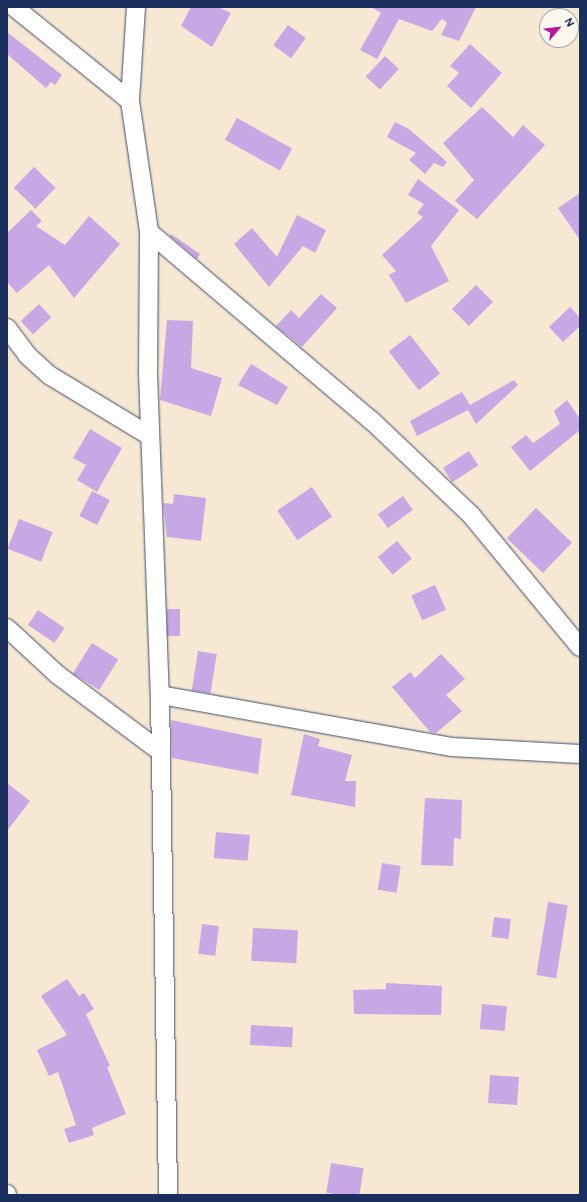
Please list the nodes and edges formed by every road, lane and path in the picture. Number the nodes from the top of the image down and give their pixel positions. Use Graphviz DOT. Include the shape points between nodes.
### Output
graph roads {
  1 [pos="14,7"];
  2 [pos="136,7"];
  3 [pos="130,101"];
  4 [pos="149,232"];
  5 [pos="7,328"];
  6 [pos="150,436"];
  7 [pos="7,628"];
  8 [pos="580,647"];
  9 [pos="160,695"];
  10 [pos="161,752"];
  11 [pos="580,754"];
  12 [pos="168,1195"];
  1 -- 3 [label="street"];
  2 -- 3 [label="street"];
  3 -- 4 [label="street"];
  4 -- 6 [label="street"];
  4 -- 8 [label="street" via="371,420 471,515"];
  5 -- 6 [label="street" via="27,355 49,374"];
  6 -- 9 [label="street"];
  7 -- 10 [label="street" via="58,675"];
  9 -- 10 [label="street"];
  9 -- 11 [label="street" via="452,747"];
  10 -- 12 [label="street"];
}
